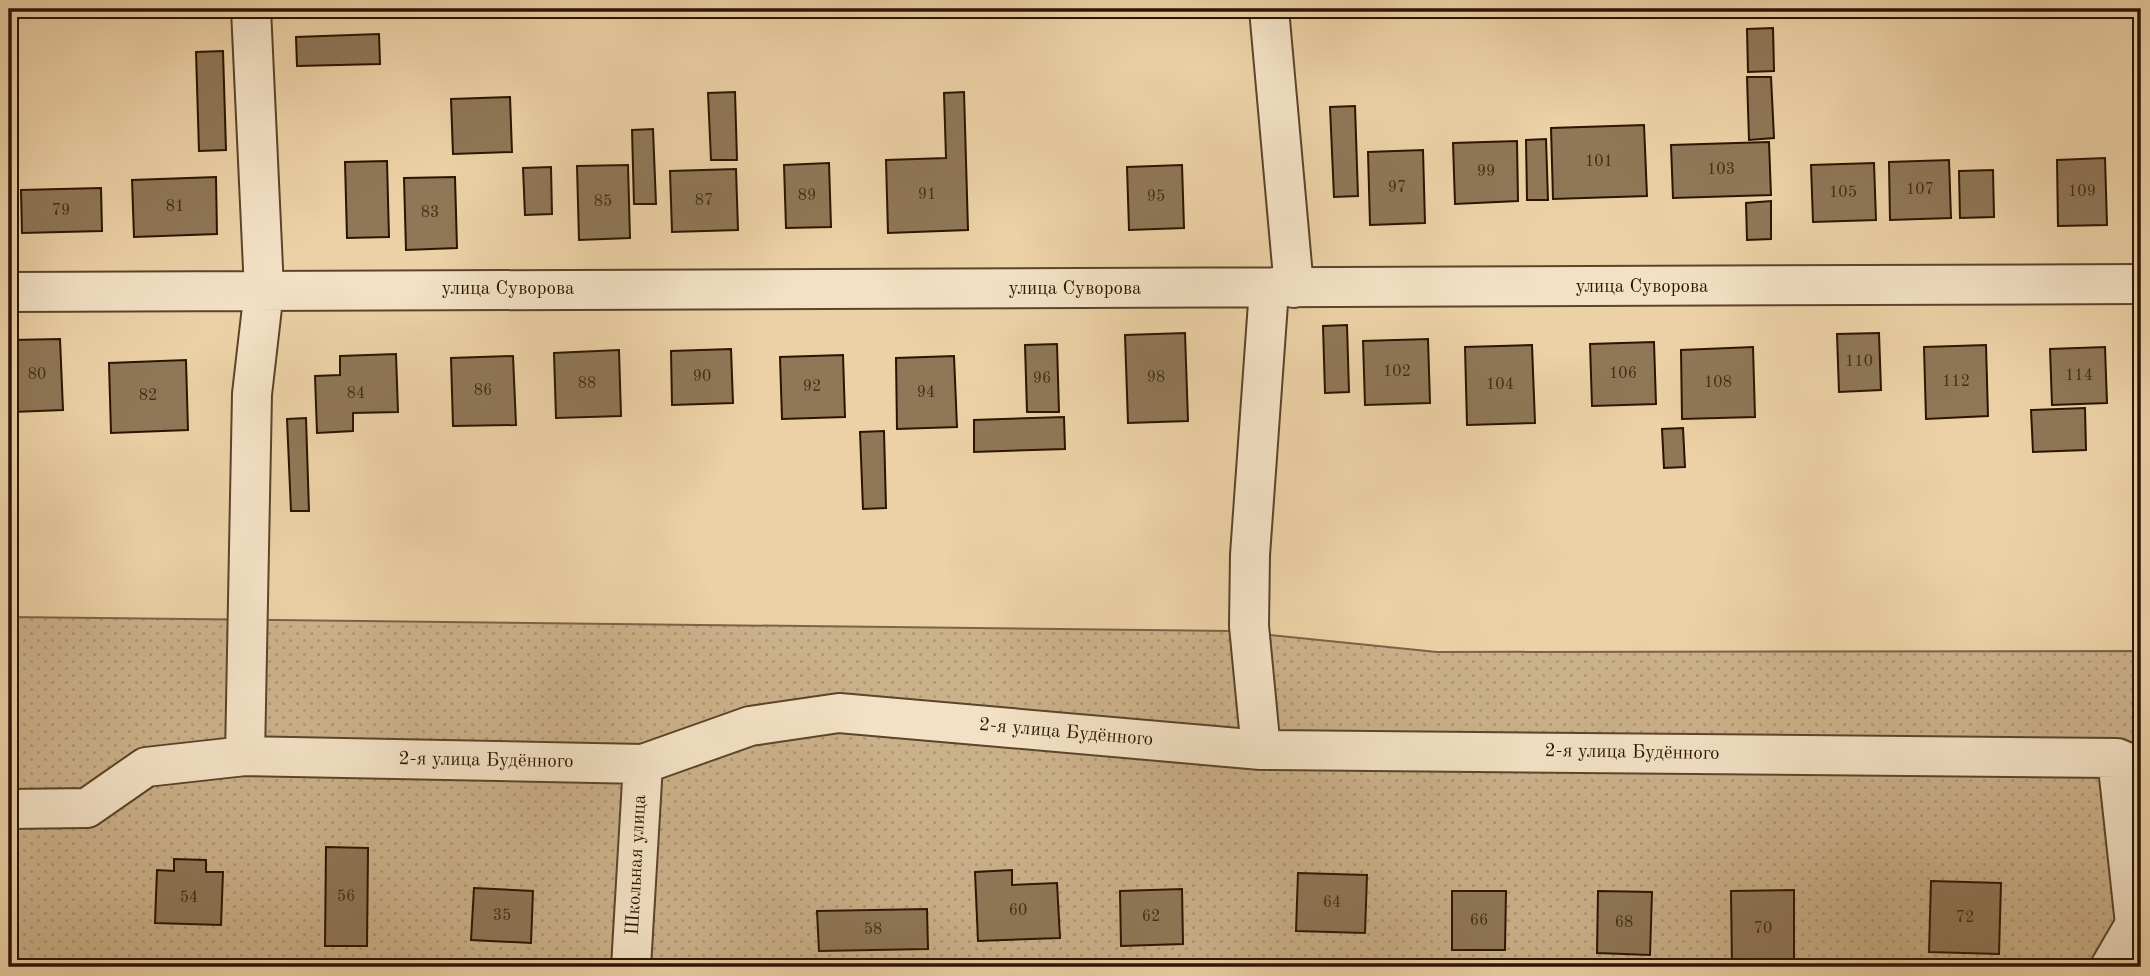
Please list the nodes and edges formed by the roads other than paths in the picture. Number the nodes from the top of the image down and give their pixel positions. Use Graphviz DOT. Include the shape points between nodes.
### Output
graph roads {
  1 [pos="251,9"];
  2 [pos="1269,9"];
  3 [pos="2141,284"];
  4 [pos="1281,288"];
  5 [pos="264,290"];
  6 [pos="9,292"];
  7 [pos="1261,750"];
  8 [pos="245,757"];
  9 [pos="2129,763"];
  10 [pos="643,764"];
  11 [pos="9,809"];
  12 [pos="631,967"];
  13 [pos="2110,967"];
  1 -- 5 [label="street"];
  2 -- 4 [label="street"];
  3 -- 4 [label="street, улица Суворова"];
  4 -- 5 [label="street, улица Суворова"];
  4 -- 7 [label="street" via="1250,555 1250,626"];
  5 -- 6 [label="street, улица Суворова"];
  5 -- 8 [label="street" via="252,394"];
  7 -- 9 [label="street, 2-я улица Будённого"];
  7 -- 10 [label="street, 2-я улица Будённого" via="839,713 750,726"];
  8 -- 10 [label="street, 2-я улица Будённого"];
  8 -- 11 [label="street, 2-я улица Будённого" via="146,767 87,808"];
  9 -- 13 [label="street" via="2135,924"];
  10 -- 12 [label="street, Школьная улица"];
}
